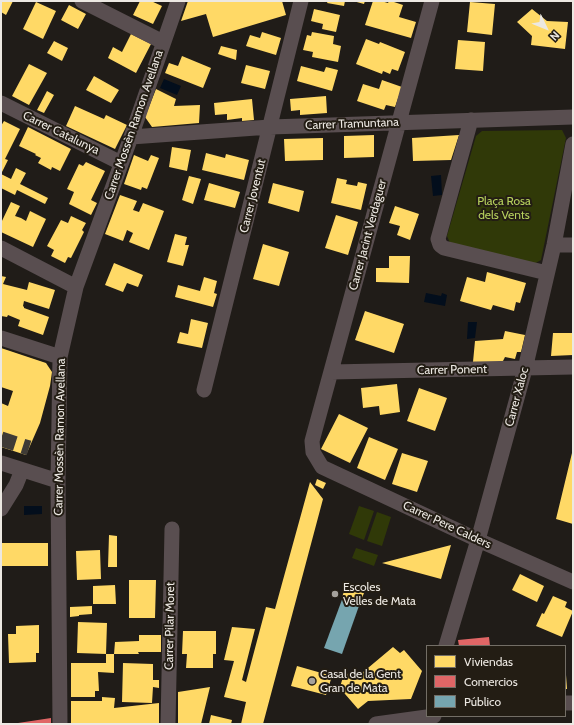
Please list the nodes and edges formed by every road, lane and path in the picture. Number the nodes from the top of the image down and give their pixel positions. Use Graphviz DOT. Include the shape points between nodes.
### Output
graph roads {
  1 [pos="82,1"];
  2 [pos="178,1"];
  3 [pos="301,1"];
  4 [pos="432,1"];
  5 [pos="163,42"];
  6 [pos="1,103"];
  7 [pos="573,117"];
  8 [pos="471,120"];
  9 [pos="399,122"];
  10 [pos="270,127"];
  11 [pos="131,137"];
  12 [pos="573,144"];
  13 [pos="121,163"];
  14 [pos="554,245"];
  15 [pos="573,245"];
  16 [pos="1,248"];
  17 [pos="547,273"];
  18 [pos="76,286"];
  19 [pos="1,338"];
  20 [pos="60,357"];
  21 [pos="573,367"];
  22 [pos="526,369"];
  23 [pos="331,372"];
  24 [pos="204,390"];
  25 [pos="1,463"];
  26 [pos="322,467"];
  27 [pos="22,470"];
  28 [pos="58,481"];
  29 [pos="1,509"];
  30 [pos="172,529"];
  31 [pos="478,540"];
  32 [pos="573,582"];
  33 [pos="446,645"];
  34 [pos="426,716"];
  35 [pos="60,724"];
  36 [pos="168,724"];
  37 [pos="376,724"];
  1 -- 5 [label="street"];
  2 -- 5 [label="street, Carrer Mossèn Ramon Avellana"];
  3 -- 10 [label="street, Carrer Joventut"];
  4 -- 9 [label="street, Carrer Jacint Verdaguer"];
  5 -- 11 [label="street, Carrer Mossèn Ramon Avellana"];
  6 -- 13 [label="street, Carrer Catalunya"];
  7 -- 8 [label="street, Carrer Tramuntana"];
  8 -- 9 [label="street, Carrer Tramuntana"];
  8 -- 17 [label="street" via="438,239 440,245"];
  9 -- 10 [label="street, Carrer Tramuntana"];
  9 -- 23 [label="street, Carrer Jacint Verdaguer"];
  10 -- 11 [label="street, Carrer Tramuntana"];
  10 -- 24 [label="street, Carrer Joventut"];
  11 -- 13 [label="street, Carrer Mossèn Ramon Avellana"];
  12 -- 14 [label="street, Carrer Xaloc"];
  13 -- 18 [label="street, Carrer Mossèn Ramon Avellana"];
  14 -- 15 [label="street"];
  14 -- 17 [label="street, Carrer Xaloc"];
  16 -- 18 [label="street"];
  17 -- 22 [label="street, Carrer Xaloc"];
  18 -- 20 [label="street, Carrer Mossèn Ramon Avellana"];
  19 -- 20 [label="street"];
  20 -- 28 [label="street, Carrer Mossèn Ramon Avellana"];
  21 -- 22 [label="street, Carrer Ponent"];
  22 -- 23 [label="street, Carrer Ponent"];
  22 -- 31 [label="street, Carrer Xaloc"];
  23 -- 26 [label="street, Carrer Jacint Verdaguer" via="312,441 313,452"];
  25 -- 27 [label="street"];
  26 -- 31 [label="street, Carrer Pere Calders"];
  27 -- 28 [label="street"];
  27 -- 29 [label="street"];
  28 -- 35 [label="street, Carrer Mossèn Ramon Avellana"];
  30 -- 36 [label="street, Carrer Pilar Moret"];
  31 -- 32 [label="street, Carrer Pere Calders"];
  31 -- 33 [label="street, Carrer Xaloc"];
  34 -- 37 [label="street"];
}
